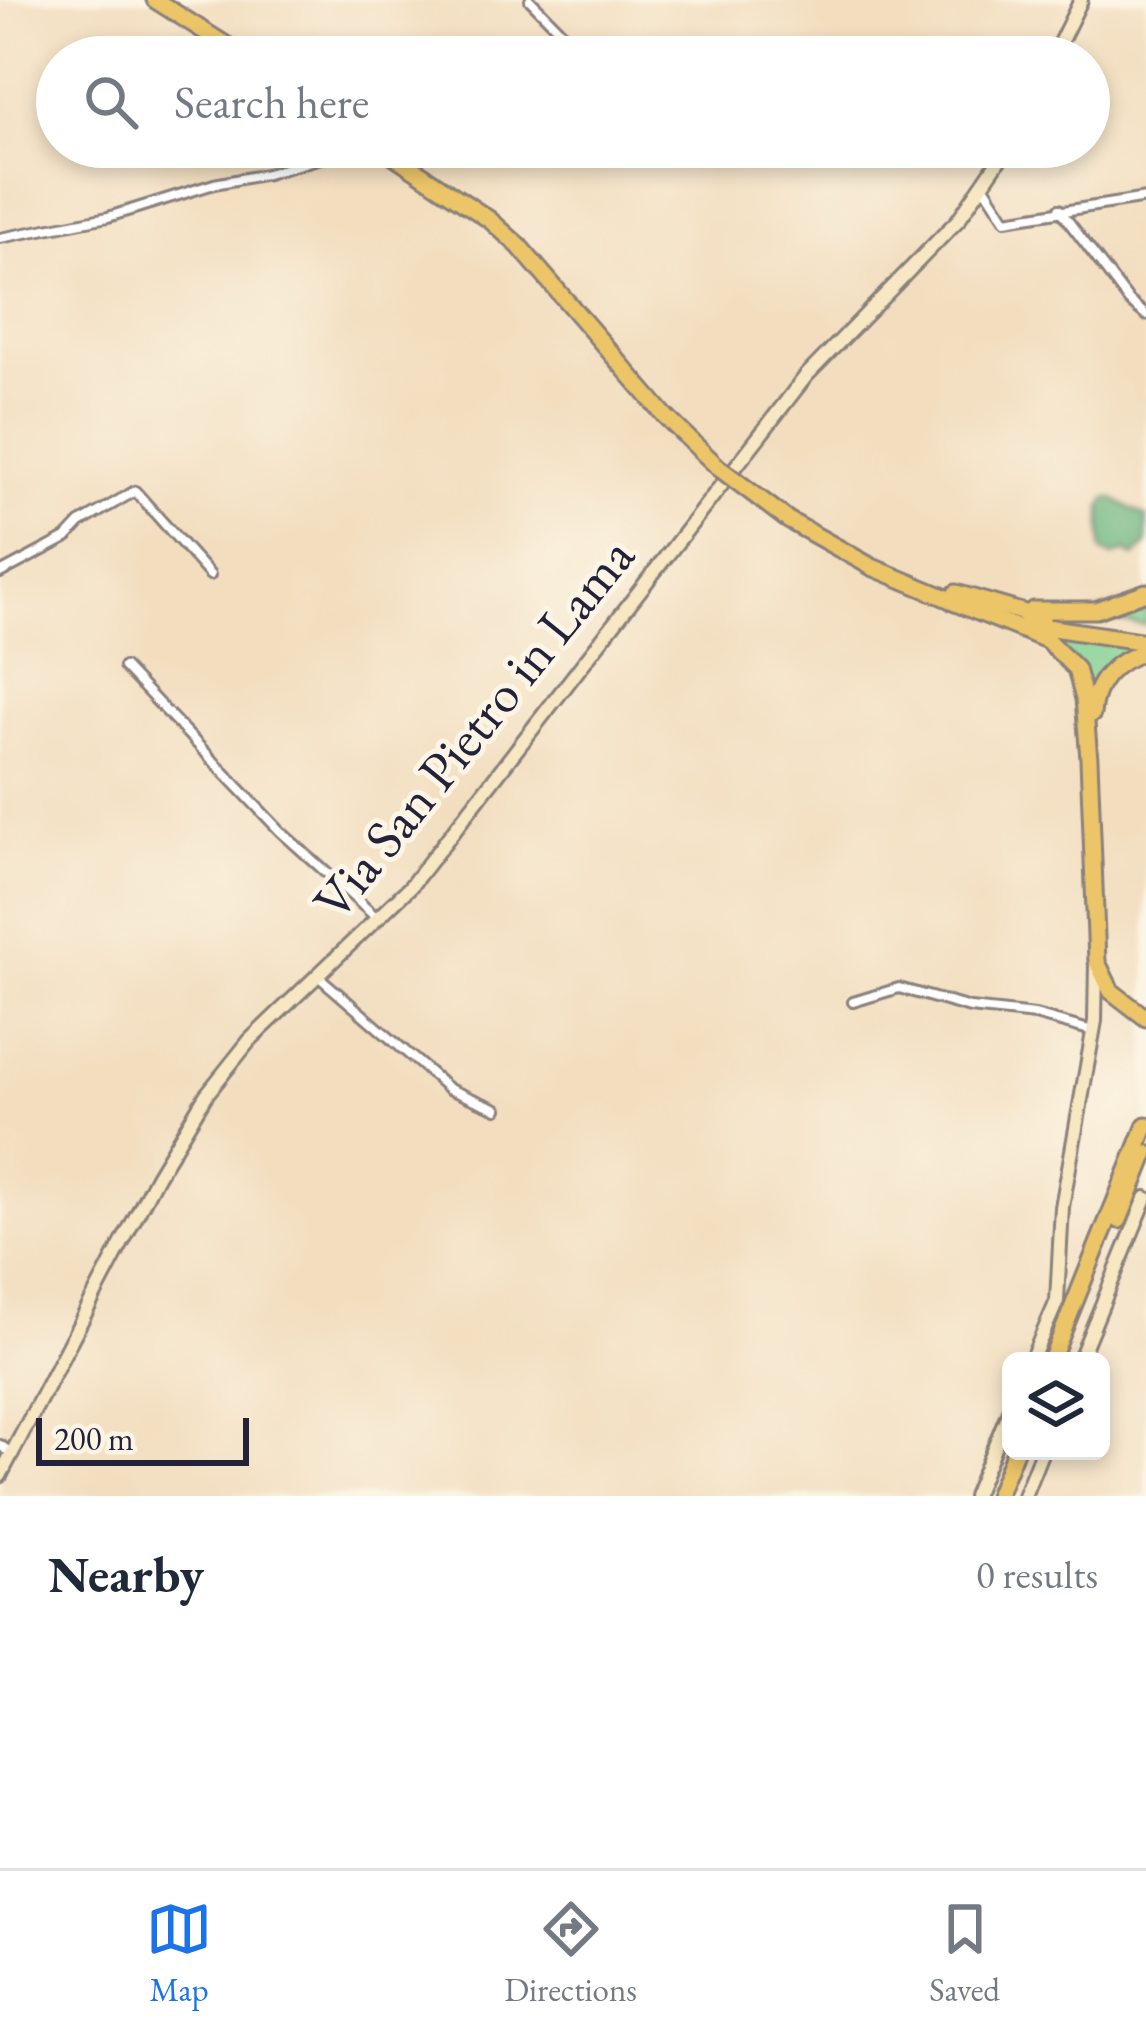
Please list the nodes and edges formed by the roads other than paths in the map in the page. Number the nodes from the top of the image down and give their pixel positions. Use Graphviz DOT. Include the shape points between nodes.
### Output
graph roads {
  1 [pos="155,0"];
  2 [pos="172,0"];
  3 [pos="530,0"];
  4 [pos="1075,3"];
  5 [pos="212,36"];
  6 [pos="228,36"];
  7 [pos="565,36"];
  8 [pos="1062,36"];
  9 [pos="283,168"];
  10 [pos="412,168"];
  11 [pos="428,168"];
  12 [pos="995,168"];
  13 [pos="984,186"];
  14 [pos="1146,198"];
  15 [pos="1059,209"];
  16 [pos="0,238"];
  17 [pos="1146,315"];
  18 [pos="790,515"];
  19 [pos="0,573"];
  20 [pos="210,575"];
  21 [pos="939,587"];
  22 [pos="1146,592"];
  23 [pos="953,602"];
  24 [pos="1146,642"];
  25 [pos="124,667"];
  26 [pos="1089,759"];
  27 [pos="379,920"];
  28 [pos="1096,947"];
  29 [pos="318,976"];
  30 [pos="853,1002"];
  31 [pos="1126,1003"];
  32 [pos="1146,1006"];
  33 [pos="1146,1018"];
  34 [pos="1094,1026"];
  35 [pos="497,1109"];
  36 [pos="1146,1112"];
  37 [pos="1146,1125"];
  38 [pos="1146,1154"];
  39 [pos="1129,1167"];
  40 [pos="1146,1198"];
  41 [pos="1035,1352"];
  42 [pos="1055,1352"];
  43 [pos="1064,1352"];
  44 [pos="1083,1352"];
  45 [pos="1002,1428"];
  46 [pos="5,1449"];
  47 [pos="1015,1460"];
  48 [pos="1016,1460"];
  49 [pos="1038,1460"];
  50 [pos="0,1476"];
  51 [pos="974,1496"];
  52 [pos="997,1496"];
  53 [pos="1006,1496"];
  54 [pos="1024,1496"];
  1 -- 5 [label="highway"];
  2 -- 6 [label="highway"];
  3 -- 7 [label="street"];
  4 -- 8 [label="main road"];
  9 -- 16 [label="street"];
  10 -- 18 [label="highway, bridge" via="519,246 666,417 719,469"];
  11 -- 18 [label="highway, bridge" via="512,227 679,417"];
  12 -- 13 [label="main road, Via San Pietro in Lama"];
  13 -- 15 [label="street" via="1006,220"];
  13 -- 27 [label="main road, Via San Pietro in Lama" via="806,376"];
  14 -- 15 [label="street"];
  15 -- 17 [label="street"];
  18 -- 21 [label="highway"];
  18 -- 23 [label="highway" via="872,568"];
  19 -- 20 [label="street" via="135,490"];
  21 -- 22 [label="highway" via="1070,613"];
  21 -- 24 [label="highway"];
  23 -- 24 [label="highway" via="1056,630"];
  23 -- 26 [label="highway" via="1064,653 1080,679"];
  24 -- 26 [label="highway" via="1096,689"];
  25 -- 27 [label="street" via="280,831"];
  26 -- 28 [label="highway"];
  27 -- 29 [label="main road, Via San Pietro in Lama"];
  28 -- 31 [label="highway" via="1105,983"];
  28 -- 34 [label="main road"];
  29 -- 35 [label="street" via="449,1089"];
  29 -- 46 [label="main road, Via San Pietro in Lama" via="250,1040 186,1124"];
  30 -- 34 [label="street" via="899,988 970,1008"];
  31 -- 32 [label="highway"];
  31 -- 33 [label="highway"];
  31 -- 34 [label="main road" via="1111,1006"];
  34 -- 41 [label="main road" via="1062,1207 1058,1301"];
  36 -- 39 [label="highway"];
  37 -- 39 [label="highway"];
  38 -- 43 [label="highway"];
  39 -- 42 [label="highway"];
  40 -- 44 [label="main road"];
  45 -- 51 [label="main road"];
  46 -- 50 [label="main road, Via San Pietro in Lama"];
  47 -- 52 [label="highway"];
  48 -- 53 [label="highway"];
  49 -- 54 [label="main road"];
}
